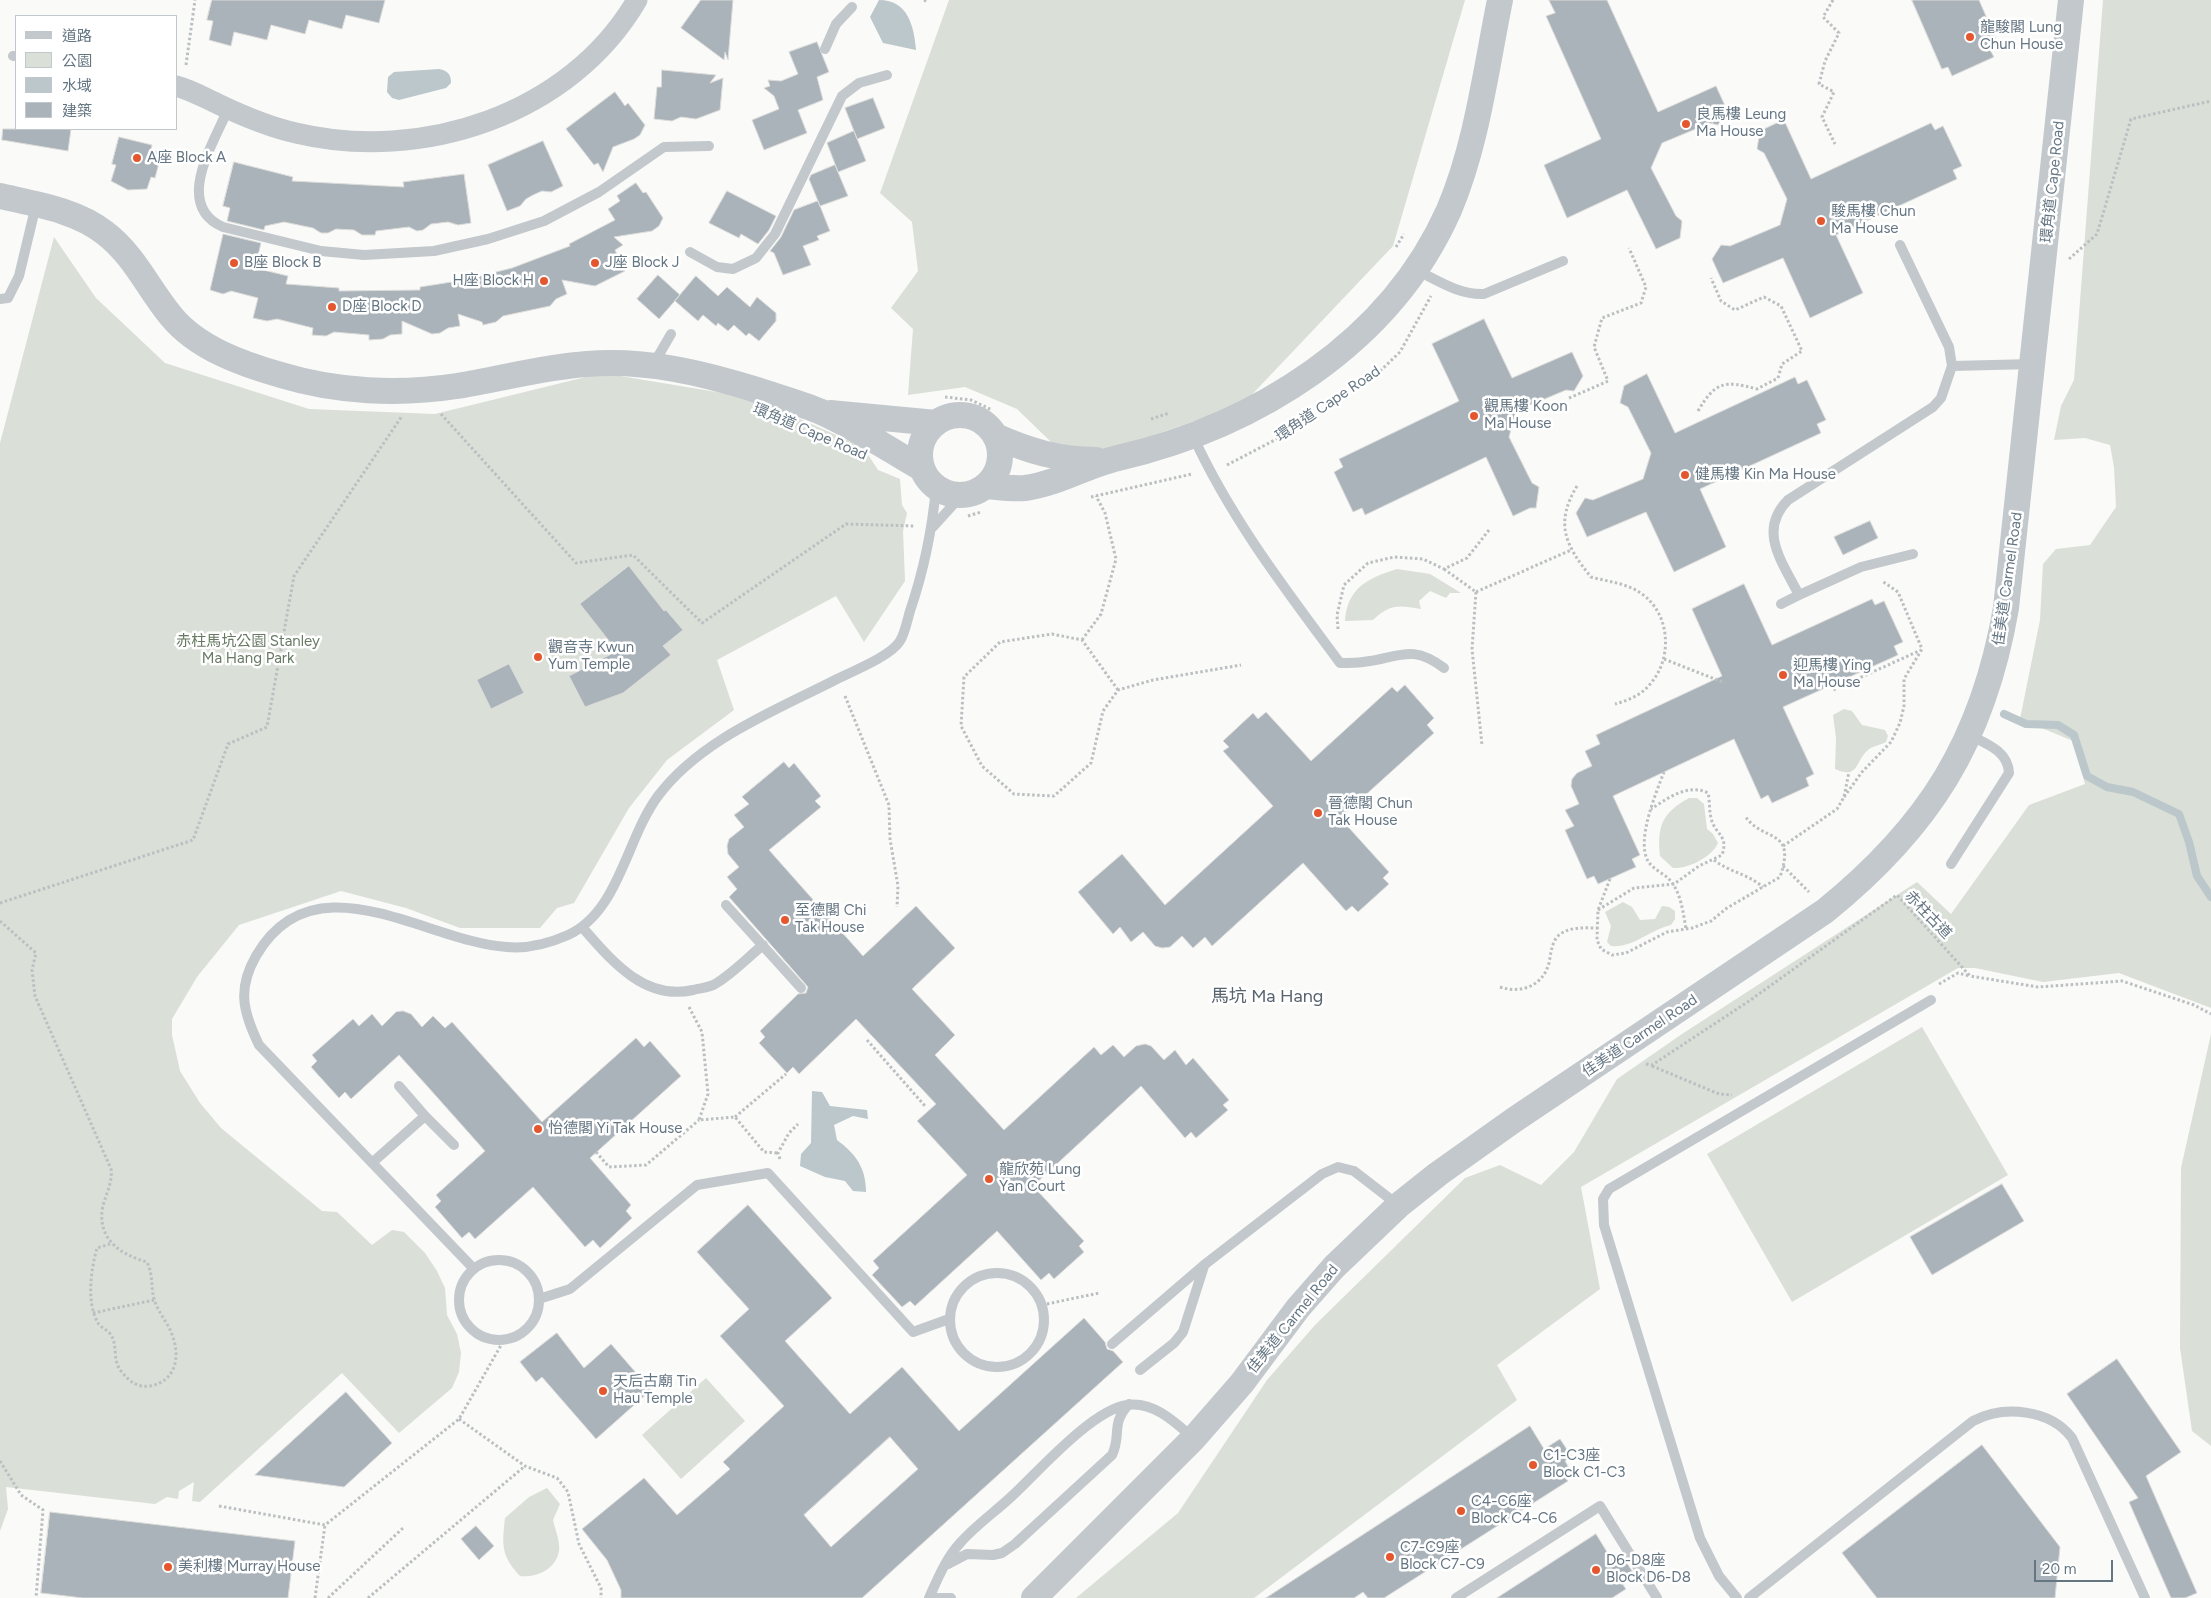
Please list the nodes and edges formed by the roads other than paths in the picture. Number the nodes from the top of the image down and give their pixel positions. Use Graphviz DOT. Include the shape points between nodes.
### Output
graph roads {
  1 [pos="637,0"];
  2 [pos="1500,0"];
  3 [pos="2071,0"];
  4 [pos="852,7"];
  5 [pos="825,49"];
  6 [pos="887,75"];
  7 [pos="178,87"];
  8 [pos="228,109"];
  9 [pos="709,146"];
  10 [pos="0,196"];
  11 [pos="36,204"];
  12 [pos="1900,245"];
  13 [pos="690,252"];
  14 [pos="1563,261"];
  15 [pos="1416,269"];
  16 [pos="0,299"];
  17 [pos="671,334"];
  18 [pos="2034,364"];
  19 [pos="652,366"];
  20 [pos="1952,366"];
  21 [pos="822,412"];
  22 [pos="936,422"];
  23 [pos="995,424"];
  24 [pos="1193,436"];
  25 [pos="1109,460"];
  26 [pos="929,478"];
  27 [pos="988,497"];
  28 [pos="954,504"];
  29 [pos="932,527"];
  30 [pos="1913,554"];
  31 [pos="1799,595"];
  32 [pos="1781,604"];
  33 [pos="1444,668"];
  34 [pos="1969,735"];
  35 [pos="1951,864"];
  36 [pos="726,905"];
  37 [pos="582,927"];
  38 [pos="763,946"];
  39 [pos="801,988"];
  40 [pos="1931,1000"];
  41 [pos="399,1086"];
  42 [pos="425,1116"];
  43 [pos="454,1145"];
  44 [pos="373,1162"];
  45 [pos="1399,1206"];
  46 [pos="1204,1266"];
  47 [pos="474,1269"];
  48 [pos="539,1299"];
  49 [pos="949,1319"];
  50 [pos="1112,1344"];
  51 [pos="1140,1370"];
  52 [pos="1129,1404"];
  53 [pos="1194,1438"];
  54 [pos="942,1567"];
  55 [pos="929,1598"];
  56 [pos="951,1598"];
  57 [pos="1034,1598"];
  58 [pos="1456,1598"];
  59 [pos="1656,1598"];
  60 [pos="1737,1598"];
  61 [pos="1750,1598"];
  62 [pos="2144,1598"];
  1 -- 8 [label="street" via="602,46 558,84 511,111 452,132 394,142 345,141 275,127"];
  2 -- 15 [label="street, 環角道 Cape Road" via="1461,176 1434,240"];
  3 -- 18 [label="street, 環角道 Cape Road"];
  4 -- 5 [label="lane" via="836,24"];
  6 -- 13 [label="lane" via="859,82 842,96 776,234 756,258 733,269 717,268"];
  7 -- 8 [label="street"];
  8 -- 9 [label="lane" via="198,185 204,214 224,227 342,254 434,251 517,231 572,208 664,147"];
  10 -- 11 [label="street, 環角道 Cape Road"];
  11 -- 16 [label="lane" via="20,276 8,298"];
  11 -- 19 [label="street, 環角道 Cape Road" via="75,216 104,232 128,254 172,318 197,339 234,359 284,376 349,388 400,391 458,386 522,372 590,363"];
  12 -- 20 [label="lane" via="1949,347"];
  14 -- 15 [label="lane" via="1484,294 1468,294"];
  15 -- 24 [label="street, 環角道 Cape Road" via="1374,320 1313,372 1270,400"];
  17 -- 19 [label="lane"];
  18 -- 20 [label="lane"];
  18 -- 34 [label="street, 佳美道 Carmel Road" via="2006,608 1990,680"];
  19 -- 21 [label="street, 環角道 Cape Road" via="702,374"];
  20 -- 31 [label="lane" via="1941,398 1933,407 1788,500 1780,509 1773,528 1773,543"];
  21 -- 22 [label="street, 環角道 Cape Road"];
  21 -- 26 [label="street, 環角道 Cape Road"];
  22 -- 23 [label="street, 環角道 Cape Road" via="948,416 962,415"];
  22 -- 26 [label="street" via="921,443 919,456"];
  23 -- 25 [label="street, 環角道 Cape Road" via="1048,456"];
  23 -- 27 [label="street" via="1000,463"];
  24 -- 25 [label="street, 環角道 Cape Road"];
  24 -- 33 [label="lane" via="1208,470 1253,545 1340,663 1417,654 1430,657"];
  25 -- 27 [label="street, 環角道 Cape Road" via="1049,482"];
  26 -- 28 [label="street, 環角道 Cape Road"];
  26 -- 29 [label="lane"];
  27 -- 28 [label="street, 環角道 Cape Road" via="974,494"];
  28 -- 29 [label="lane"];
  29 -- 37 [label="lane" via="924,573 899,643 874,660 738,730 686,766 658,796 637,831 613,889 597,913"];
  30 -- 31 [label="lane" via="1861,567"];
  31 -- 32 [label="lane"];
  34 -- 35 [label="lane" via="2002,754 2008,763 2009,773"];
  34 -- 45 [label="street, 佳美道 Carmel Road" via="1924,812 1905,837 1856,885 1792,934 1474,1147"];
  36 -- 38 [label="lane"];
  37 -- 38 [label="lane" via="608,957 634,978 647,986 681,992 714,985"];
  37 -- 44 [label="lane" via="544,943 509,948 476,942 362,908 334,907 300,916 281,927 266,942 252,964 243,995 246,1018 259,1045"];
  38 -- 39 [label="lane"];
  40 -- 60 [label="lane" via="1609,1189 1603,1199 1604,1225 1700,1538 1719,1576"];
  41 -- 42 [label="lane"];
  42 -- 43 [label="lane"];
  42 -- 44 [label="lane"];
  44 -- 47 [label="lane"];
  45 -- 46 [label="lane" via="1354,1171 1338,1167 1322,1174"];
  45 -- 53 [label="street, 佳美道 Carmel Road" via="1334,1267"];
  46 -- 50 [label="lane"];
  46 -- 51 [label="lane" via="1183,1332"];
  47 -- 48 [label="lane" via="486,1262 514,1262 531,1275"];
  47 -- 48 [label="lane" via="463,1284 459,1297 464,1320 485,1338 504,1340 522,1333 531,1325"];
  48 -- 49 [label="lane" via="570,1289 696,1185 768,1173 913,1332"];
  49 -- 49 [label="lane" via="952,1304 969,1281 997,1272 1012,1275 1035,1292 1042,1305 1044,1320 1038,1342 1024,1359 1011,1366 996,1368 968,1358 951,1334"];
  52 -- 53 [label="lane" via="1161,1412"];
  52 -- 54 [label="lane" via="1111,1409 1071,1441 961,1542"];
  52 -- 54 [label="lane" via="1119,1415 1116,1447 1112,1455 1015,1544 992,1555 967,1554"];
  53 -- 57 [label="street, 佳美道 Carmel Road"];
  54 -- 55 [label="lane"];
  55 -- 56 [label="lane"];
  58 -- 59 [label="lane" via="1600,1506"];
  61 -- 62 [label="lane" via="1972,1422 1990,1414 2021,1412 2043,1417 2072,1438"];
}
